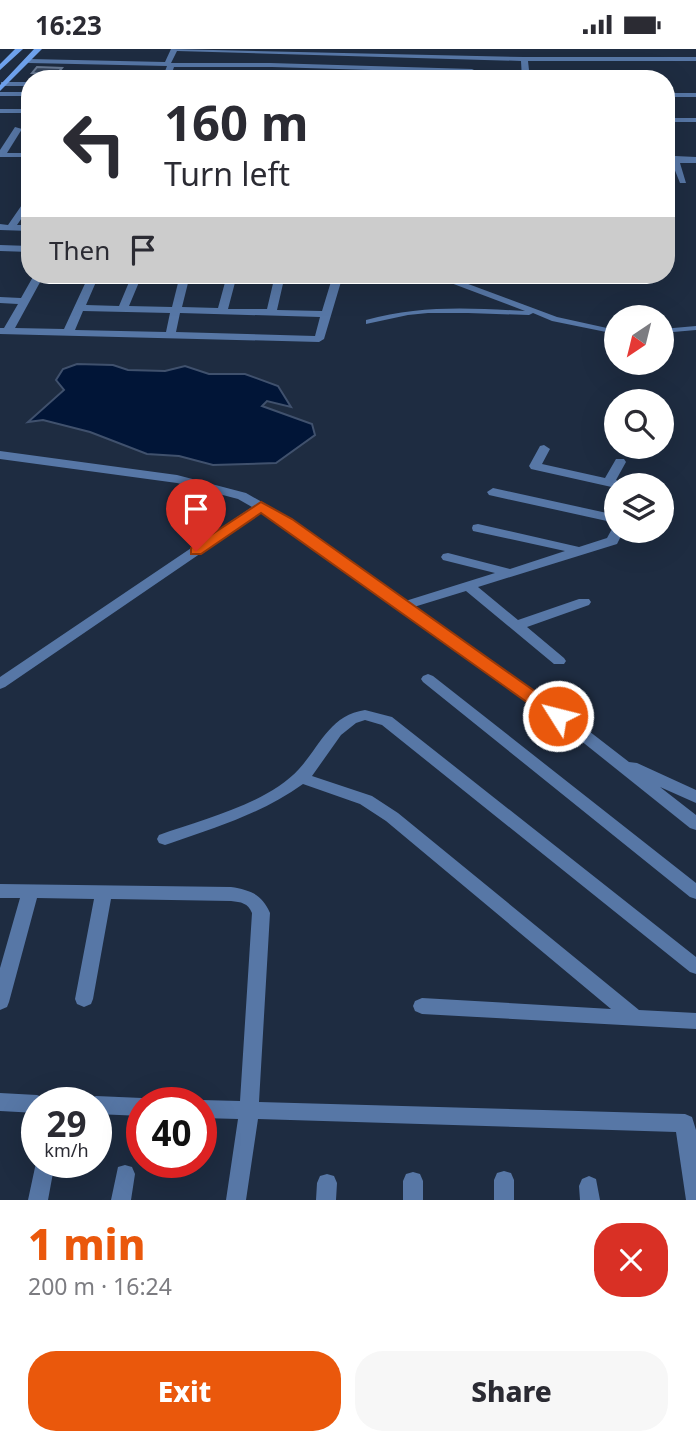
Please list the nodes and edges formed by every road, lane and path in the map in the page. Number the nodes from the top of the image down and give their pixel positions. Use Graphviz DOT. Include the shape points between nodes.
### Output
graph roads {
  1 [pos="19,49"];
  2 [pos="38,49"];
  3 [pos="52,49"];
  4 [pos="192,49"];
  5 [pos="245,49"];
  6 [pos="486,49"];
  7 [pos="545,49"];
  8 [pos="574,49"];
  9 [pos="274,50"];
  10 [pos="368,51"];
  11 [pos="404,52"];
  12 [pos="353,53"];
  13 [pos="477,57"];
  14 [pos="538,59"];
  15 [pos="565,59"];
  16 [pos="696,59"];
  17 [pos="29,61"];
  18 [pos="44,61"];
  19 [pos="524,63"];
  20 [pos="269,66"];
  21 [pos="578,66"];
  22 [pos="0,68"];
  23 [pos="357,68"];
  24 [pos="169,70"];
  25 [pos="268,70"];
  26 [pos="434,70"];
  27 [pos="472,70"];
  28 [pos="525,70"];
  29 [pos="21,82"];
  30 [pos="2,83"];
  31 [pos="675,93"];
  32 [pos="0,94"];
  33 [pos="21,94"];
  34 [pos="696,94"];
  35 [pos="0,111"];
  36 [pos="21,111"];
  37 [pos="675,121"];
  38 [pos="695,122"];
  39 [pos="18,128"];
  40 [pos="0,155"];
  41 [pos="21,155"];
  42 [pos="675,159"];
  43 [pos="696,160"];
  44 [pos="675,168"];
  45 [pos="683,181"];
  46 [pos="21,210"];
  47 [pos="5,227"];
  48 [pos="0,249"];
  49 [pos="21,249"];
  50 [pos="34,284"];
  51 [pos="91,284"];
  52 [pos="133,284"];
  53 [pos="182,284"];
  54 [pos="230,284"];
  55 [pos="278,284"];
  56 [pos="335,284"];
  57 [pos="461,284"];
  58 [pos="0,300"];
  59 [pos="25,301"];
  60 [pos="82,308"];
  61 [pos="123,309"];
  62 [pos="174,310"];
  63 [pos="222,311"];
  64 [pos="246,312"];
  65 [pos="271,313"];
  66 [pos="326,314"];
  67 [pos="539,314"];
  68 [pos="369,322"];
  69 [pos="696,328"];
  70 [pos="604,329"];
  71 [pos="674,330"];
  72 [pos="4,331"];
  73 [pos="68,333"];
  74 [pos="170,335"];
  75 [pos="242,337"];
  76 [pos="544,449"];
  77 [pos="0,455"];
  78 [pos="620,462"];
  79 [pos="617,473"];
  80 [pos="604,481"];
  81 [pos="493,492"];
  82 [pos="261,506"];
  83 [pos="604,516"];
  84 [pos="478,528"];
  85 [pos="606,543"];
  86 [pos="581,551"];
  87 [pos="448,557"];
  88 [pos="508,573"];
  89 [pos="468,586"];
  90 [pos="584,602"];
  91 [pos="404,606"];
  92 [pos="516,626"];
  93 [pos="559,661"];
  94 [pos="428,680"];
  95 [pos="0,684"];
  96 [pos="604,754"];
  97 [pos="300,778"];
  98 [pos="696,797"];
  99 [pos="696,824"];
  100 [pos="165,839"];
  101 [pos="0,891"];
  102 [pos="30,891"];
  103 [pos="104,892"];
  104 [pos="696,892"];
  105 [pos="696,967"];
  106 [pos="84,999"];
  107 [pos="0,1002"];
  108 [pos="422,1006"];
  109 [pos="635,1018"];
  110 [pos="696,1021"];
  111 [pos="0,1102"];
  112 [pos="21,1103"];
  113 [pos="217,1110"];
  114 [pos="249,1111"];
  115 [pos="125,1174"];
  116 [pos="42,1178"];
  117 [pos="38,1200"];
  118 [pos="121,1200"];
  119 [pos="236,1200"];
  120 [pos="696,1200"];
  1 -- 22 [label="main road"];
  2 -- 17 [label="main road"];
  3 -- 18 [label="street"];
  4 -- 5 [label="street"];
  4 -- 18 [label="street" via="176,49 167,64 86,58"];
  5 -- 9 [label="street"];
  6 -- 13 [label="street"];
  7 -- 14 [label="street"];
  8 -- 15 [label="street"];
  9 -- 12 [label="street"];
  9 -- 20 [label="street"];
  10 -- 11 [label="street"];
  10 -- 12 [label="street"];
  11 -- 13 [label="street"];
  12 -- 23 [label="street"];
  13 -- 19 [label="street"];
  13 -- 27 [label="street"];
  14 -- 15 [label="street"];
  14 -- 19 [label="street"];
  15 -- 16 [label="street"];
  17 -- 18 [label="street"];
  17 -- 30 [label="main road"];
  19 -- 21 [label="street"];
  19 -- 28 [label="street"];
  20 -- 23 [label="street"];
  20 -- 24 [label="street" via="171,65"];
  20 -- 25 [label="street"];
  23 -- 26 [label="street"];
  29 -- 30 [label="street"];
  31 -- 34 [label="street"];
  32 -- 33 [label="street"];
  35 -- 36 [label="street"];
  37 -- 38 [label="street"];
  39 -- 40 [label="street"];
  40 -- 41 [label="street"];
  42 -- 43 [label="street"];
  44 -- 45 [label="street"];
  46 -- 47 [label="street"];
  48 -- 49 [label="street"];
  50 -- 59 [label="street"];
  51 -- 60 [label="street"];
  52 -- 61 [label="street"];
  53 -- 62 [label="street"];
  54 -- 63 [label="street"];
  55 -- 65 [label="street"];
  56 -- 66 [label="street"];
  57 -- 67 [label="lane"];
  58 -- 59 [label="street"];
  59 -- 72 [label="street"];
  60 -- 61 [label="street"];
  60 -- 73 [label="street"];
  61 -- 62 [label="street"];
  62 -- 63 [label="street"];
  62 -- 74 [label="street"];
  63 -- 64 [label="street"];
  64 -- 65 [label="street"];
  64 -- 75 [label="street"];
  65 -- 66 [label="street"];
  66 -- 75 [label="street" via="319,339"];
  67 -- 68 [label="lane" via="431,309"];
  67 -- 70 [label="lane"];
  69 -- 71 [label="lane"];
  72 -- 73 [label="street"];
  73 -- 74 [label="street"];
  74 -- 75 [label="street"];
  76 -- 80 [label="street" via="535,466"];
  77 -- 82 [label="street" via="177,479 242,496"];
  78 -- 79 [label="street"];
  81 -- 83 [label="street"];
  82 -- 91 [label="street"];
  82 -- 95 [label="street"];
  84 -- 86 [label="street"];
  85 -- 86 [label="street"];
  86 -- 88 [label="street"];
  87 -- 88 [label="street"];
  88 -- 89 [label="street"];
  89 -- 91 [label="street"];
  89 -- 92 [label="street"];
  90 -- 92 [label="street"];
  91 -- 96 [label="street"];
  92 -- 93 [label="street"];
  94 -- 104 [label="street"];
  96 -- 98 [label="street"];
  96 -- 99 [label="street"];
  97 -- 100 [label="street" via="275,796"];
  97 -- 105 [label="street" via="351,719 363,714 387,721"];
  97 -- 109 [label="street" via="366,800 392,817"];
  101 -- 102 [label="street"];
  102 -- 103 [label="street"];
  102 -- 107 [label="street"];
  103 -- 106 [label="street"];
  103 -- 114 [label="street" via="231,894 248,896 258,904"];
  108 -- 109 [label="street"];
  109 -- 110 [label="street"];
  111 -- 112 [label="street"];
  113 -- 114 [label="street"];
  114 -- 119 [label="street"];
  114 -- 120 [label="street" via="685,1123"];
  115 -- 118 [label="street"];
  116 -- 117 [label="street"];
}
